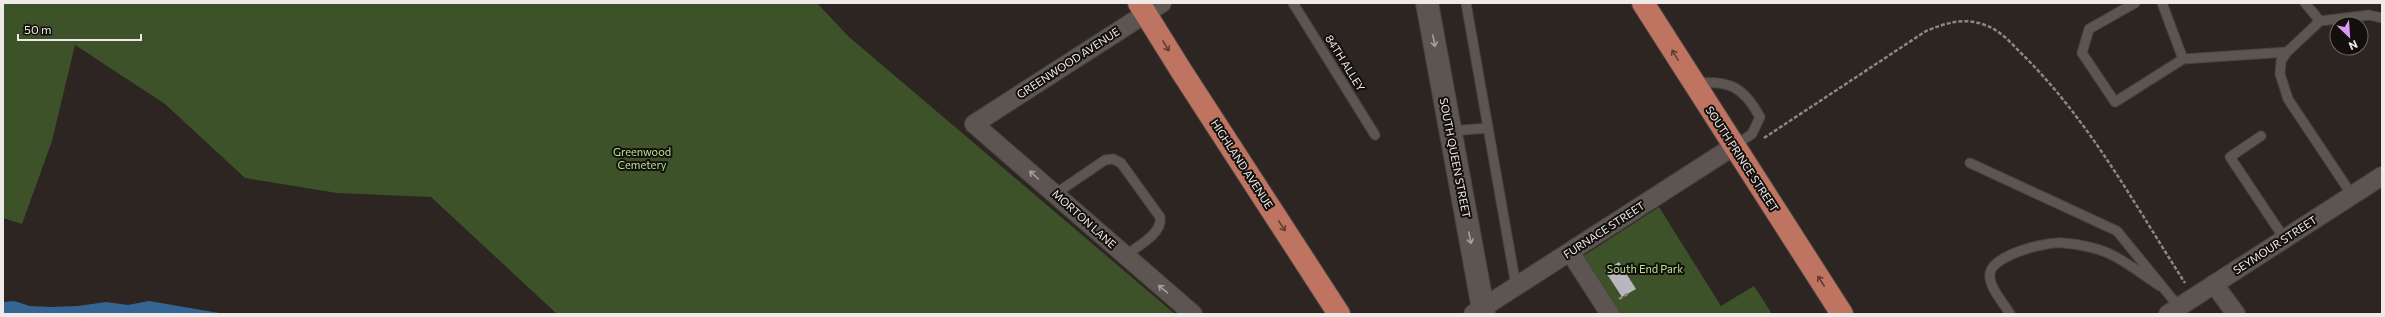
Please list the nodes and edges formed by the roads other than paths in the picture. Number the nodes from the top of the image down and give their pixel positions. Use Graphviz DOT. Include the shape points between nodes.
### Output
graph roads {
  1 [pos="1293,3"];
  2 [pos="1427,3"];
  3 [pos="1466,3"];
  4 [pos="2135,3"];
  5 [pos="2162,3"];
  6 [pos="2305,3"];
  7 [pos="1646,4"];
  8 [pos="1149,6"];
  9 [pos="2382,18"];
  10 [pos="2320,21"];
  11 [pos="2287,52"];
  12 [pos="2183,59"];
  13 [pos="1693,83"];
  14 [pos="974,124"];
  15 [pos="1488,128"];
  16 [pos="1450,131"];
  17 [pos="1375,135"];
  18 [pos="2260,136"];
  19 [pos="1734,146"];
  20 [pos="1970,163"];
  21 [pos="2382,176"];
  22 [pos="1055,194"];
  23 [pos="2352,195"];
  24 [pos="2284,238"];
  25 [pos="1570,252"];
  26 [pos="1125,256"];
  27 [pos="2214,284"];
  28 [pos="1516,286"];
  29 [pos="2168,292"];
  30 [pos="2174,310"];
  31 [pos="1480,312"];
  32 [pos="1193,314"];
  33 [pos="1339,314"];
  34 [pos="1610,314"];
  35 [pos="1842,314"];
  36 [pos="2010,314"];
  37 [pos="2236,314"];
  1 -- 17 [label="lane, 84TH ALLEY"];
  2 -- 16 [label="main road, SOUTH QUEEN STREET, one-way"];
  3 -- 15 [label="lane"];
  4 -- 12 [label="lane" via="2089,29 2082,53 2115,102"];
  5 -- 12 [label="lane"];
  6 -- 10 [label="lane"];
  13 -- 7 [label="highway, SOUTH PRINCE STREET, one-way"];
  8 -- 14 [label="street, GREENWOOD AVENUE"];
  8 -- 33 [label="highway, HIGHLAND AVENUE, one-way" via="1182,72"];
  9 -- 10 [label="lane" via="2369,15"];
  10 -- 11 [label="lane"];
  11 -- 12 [label="lane"];
  11 -- 23 [label="lane" via="2281,61 2280,74 2288,98"];
  13 -- 19 [label="highway, SOUTH PRINCE STREET"];
  13 -- 19 [label="lane" via="1731,83 1750,99 1760,116 1752,134"];
  22 -- 14 [label="street, MORTON LANE, one-way"];
  15 -- 16 [label="lane"];
  15 -- 28 [label="lane"];
  16 -- 31 [label="main road, SOUTH QUEEN STREET, one-way"];
  18 -- 24 [label="lane" via="2230,157"];
  19 -- 25 [label="street, FURNACE STREET"];
  35 -- 19 [label="highway, SOUTH PRINCE STREET, one-way"];
  20 -- 29 [label="lane" via="2117,231"];
  21 -- 23 [label="street, SEYMOUR STREET"];
  22 -- 26 [label="street, MORTON LANE"];
  22 -- 26 [label="lane" via="1105,160 1113,159 1121,163 1161,222 1158,230"];
  23 -- 24 [label="street, SEYMOUR STREET"];
  24 -- 27 [label="street, SEYMOUR STREET"];
  25 -- 28 [label="street, FURNACE STREET"];
  25 -- 34 [label="street"];
  32 -- 26 [label="street, MORTON LANE, one-way"];
  27 -- 30 [label="street, SEYMOUR STREET"];
  27 -- 37 [label="street"];
  28 -- 31 [label="street, FURNACE STREET"];
  29 -- 30 [label="lane"];
  29 -- 36 [label="lane" via="2108,254 2062,242 2024,248 1992,268 1990,280"];
}
